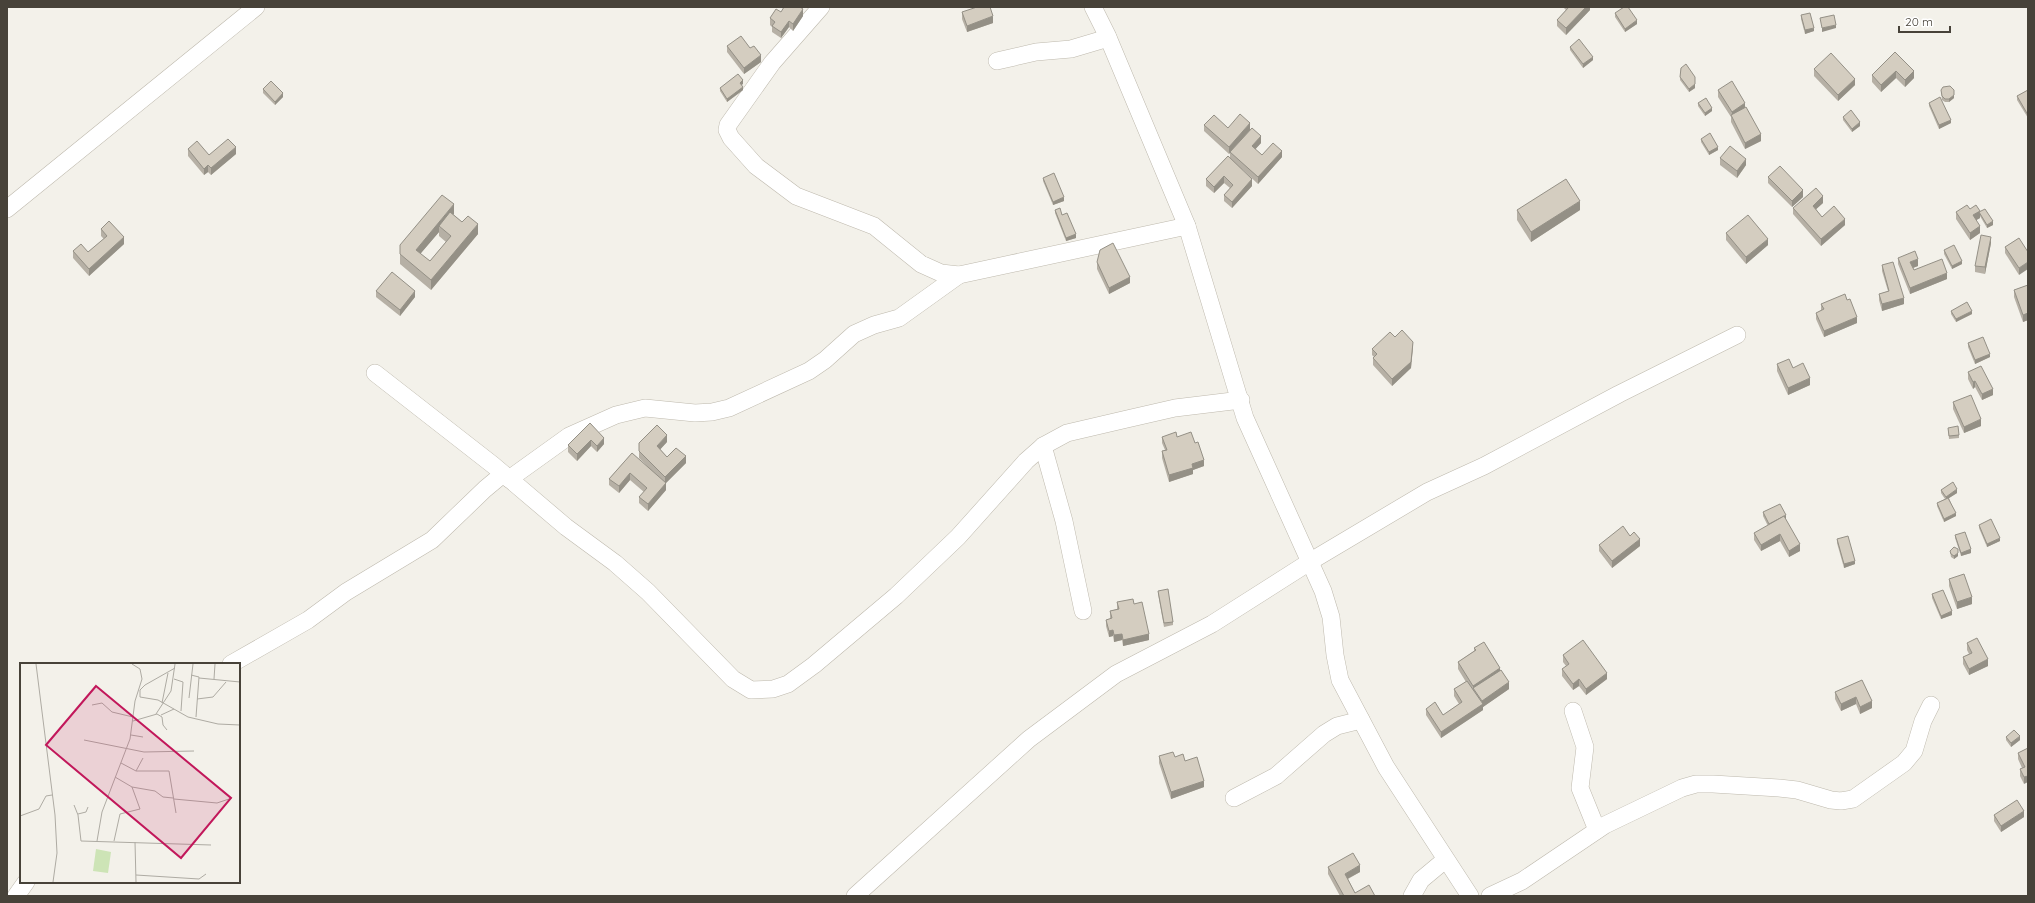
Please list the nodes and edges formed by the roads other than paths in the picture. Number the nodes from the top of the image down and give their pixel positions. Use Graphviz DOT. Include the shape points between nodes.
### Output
graph roads {
  1 [pos="256,7"];
  2 [pos="821,7"];
  3 [pos="1093,7"];
  4 [pos="1108,38"];
  5 [pos="997,61"];
  6 [pos="7,209"];
  7 [pos="1187,226"];
  8 [pos="959,275"];
  9 [pos="1737,335"];
  10 [pos="375,373"];
  11 [pos="1241,400"];
  12 [pos="1043,446"];
  13 [pos="506,477"];
  14 [pos="1310,561"];
  15 [pos="1083,611"];
  16 [pos="233,663"];
  17 [pos="1931,704"];
  18 [pos="1573,711"];
  19 [pos="1361,720"];
  20 [pos="1234,798"];
  21 [pos="1597,830"];
  22 [pos="1445,860"];
  23 [pos="25,883"];
  24 [pos="16,896"];
  25 [pos="855,896"];
  26 [pos="1412,896"];
  27 [pos="1470,896"];
  28 [pos="1490,896"];
  1 -- 6 [label="street"];
  2 -- 8 [label="street" via="772,63 728,125 730,138 756,166 796,196 874,226 921,264 941,273"];
  3 -- 4 [label="street"];
  4 -- 5 [label="street" via="1071,49 1036,52"];
  4 -- 7 [label="street"];
  7 -- 8 [label="street"];
  7 -- 11 [label="street"];
  8 -- 13 [label="street" via="899,318 854,334 809,371 729,408 695,414 645,408 616,415 569,436"];
  9 -- 14 [label="street" via="1484,466 1427,492"];
  10 -- 13 [label="street"];
  11 -- 12 [label="street" via="1175,408 1127,419 1067,433"];
  11 -- 14 [label="street" via="1245,418"];
  12 -- 13 [label="street" via="1026,461 958,537 896,596 814,665 788,684 773,689 751,690 733,679 648,592"];
  12 -- 15 [label="street" via="1064,521"];
  13 -- 16 [label="street" via="485,489 432,540 346,592 308,620"];
  14 -- 19 [label="street" via="1324,591 1331,617 1340,680"];
  14 -- 25 [label="street" via="1212,624 1116,674 1029,739"];
  17 -- 21 [label="street" via="1914,751 1904,763 1853,799 1831,800 1797,790 1779,788 1696,784 1650,802"];
  18 -- 21 [label="street" via="1585,747 1580,788"];
  19 -- 20 [label="street" via="1337,726 1324,734 1276,776"];
  19 -- 22 [label="street" via="1386,767"];
  21 -- 28 [label="street" via="1522,881"];
  22 -- 26 [label="street" via="1421,880"];
  22 -- 27 [label="street"];
  23 -- 24 [label="street"];
}
